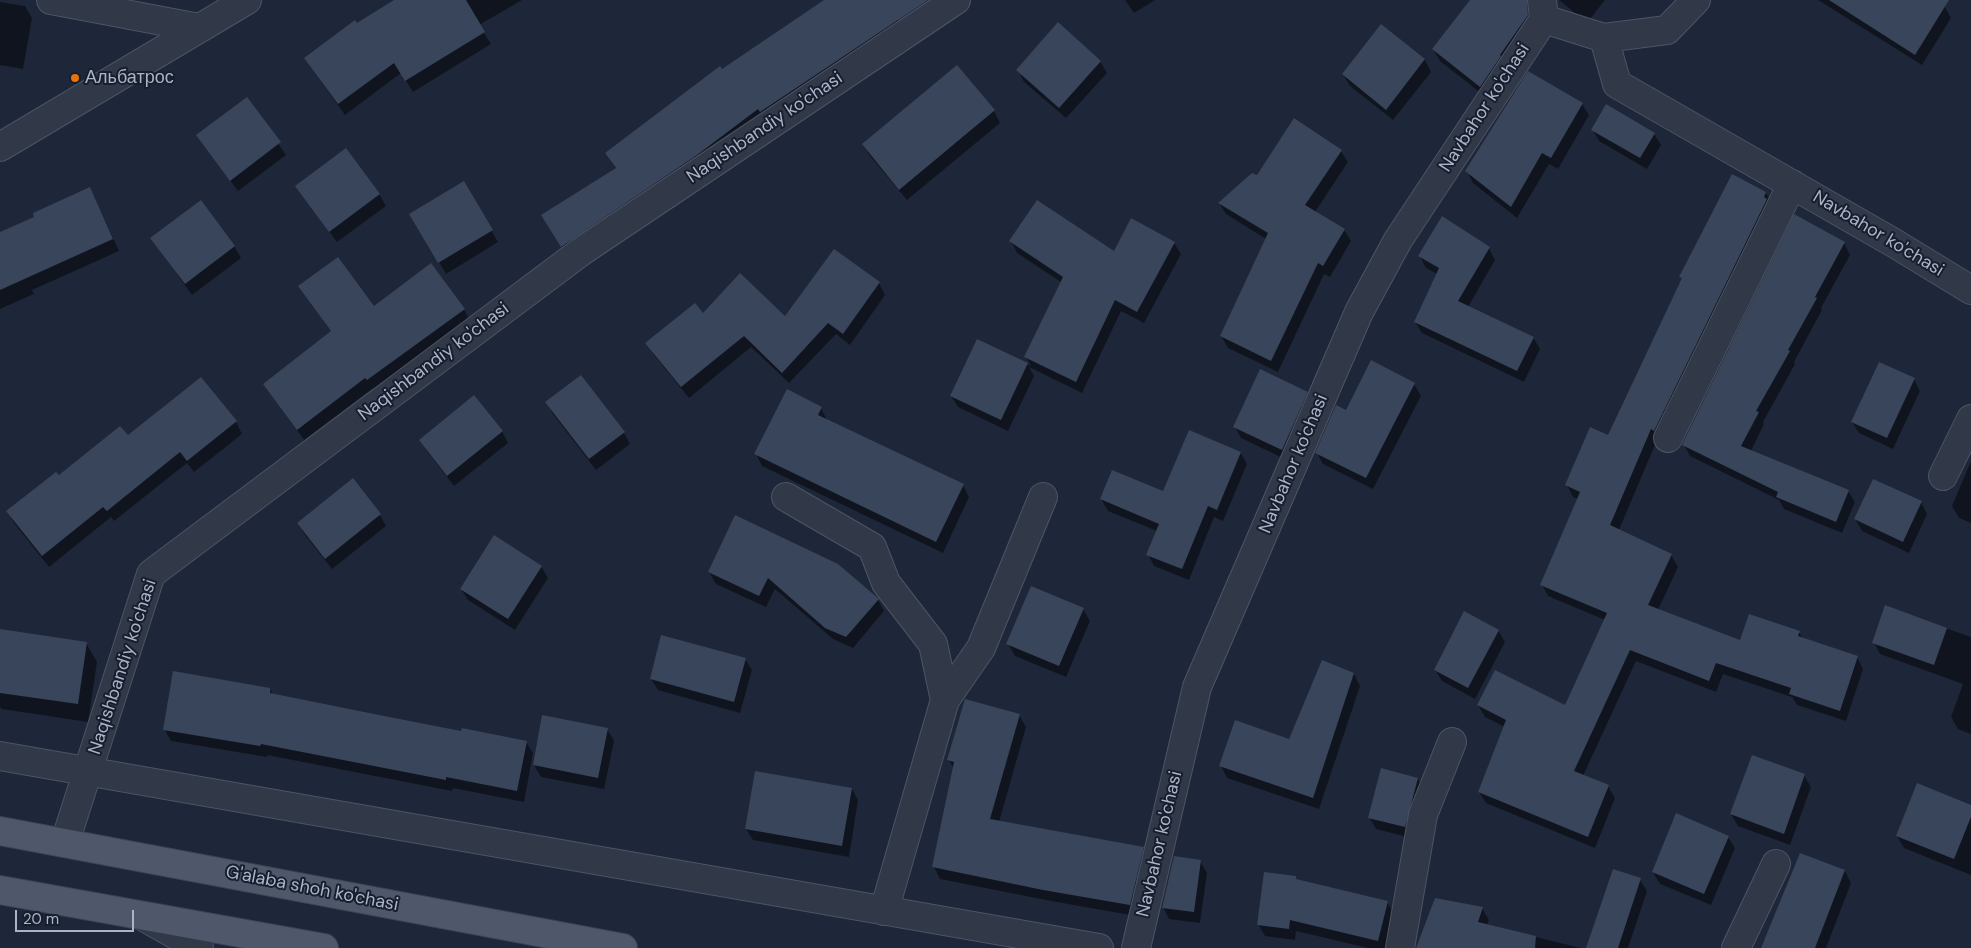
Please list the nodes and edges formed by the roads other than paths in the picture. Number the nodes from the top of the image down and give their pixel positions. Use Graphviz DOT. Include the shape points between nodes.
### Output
graph roads {
  1 [pos="51,0"];
  2 [pos="247,0"];
  3 [pos="956,0"];
  4 [pos="1696,0"];
  5 [pos="1543,10"];
  6 [pos="199,28"];
  7 [pos="1604,38"];
  8 [pos="0,147"];
  9 [pos="1792,184"];
  10 [pos="1971,290"];
  11 [pos="1971,419"];
  12 [pos="1668,438"];
  13 [pos="1943,476"];
  14 [pos="786,497"];
  15 [pos="1044,497"];
  16 [pos="945,700"];
  17 [pos="1452,742"];
  18 [pos="0,756"];
  19 [pos="88,771"];
  20 [pos="0,831"];
  21 [pos="65,842"];
  22 [pos="1776,864"];
  23 [pos="0,890"];
  24 [pos="884,911"];
  25 [pos="140,915"];
  26 [pos="199,948"];
  27 [pos="324,948"];
  28 [pos="623,948"];
  29 [pos="1099,948"];
  30 [pos="1136,948"];
  31 [pos="1400,948"];
  32 [pos="1736,948"];
  1 -- 6 [label="street"];
  2 -- 6 [label="street"];
  3 -- 19 [label="street, Naqishbandiy ko'chasi" via="582,251 151,574"];
  4 -- 7 [label="street, Navbahor ko'chasi" via="1667,30"];
  5 -- 7 [label="street, Navbahor ko'chasi"];
  5 -- 30 [label="street, Navbahor ko'chasi" via="1398,240 1359,312 1196,687"];
  6 -- 8 [label="street"];
  7 -- 9 [label="street, Navbahor ko'chasi" via="1617,84"];
  9 -- 10 [label="street, Navbahor ko'chasi"];
  9 -- 12 [label="street"];
  11 -- 13 [label="street"];
  14 -- 16 [label="street" via="872,547 886,583 933,644"];
  15 -- 16 [label="street" via="982,648"];
  16 -- 24 [label="street"];
  17 -- 31 [label="street" via="1423,815"];
  18 -- 19 [label="street"];
  19 -- 21 [label="street, Naqishbandiy ko'chasi"];
  19 -- 24 [label="street"];
  20 -- 21 [label="main road, G'alaba shoh ko'chasi"];
  21 -- 28 [label="main road, G'alaba shoh ko'chasi"];
  22 -- 32 [label="street"];
  23 -- 25 [label="main road"];
  24 -- 29 [label="street"];
  25 -- 26 [label="street"];
  25 -- 27 [label="main road"];
}
